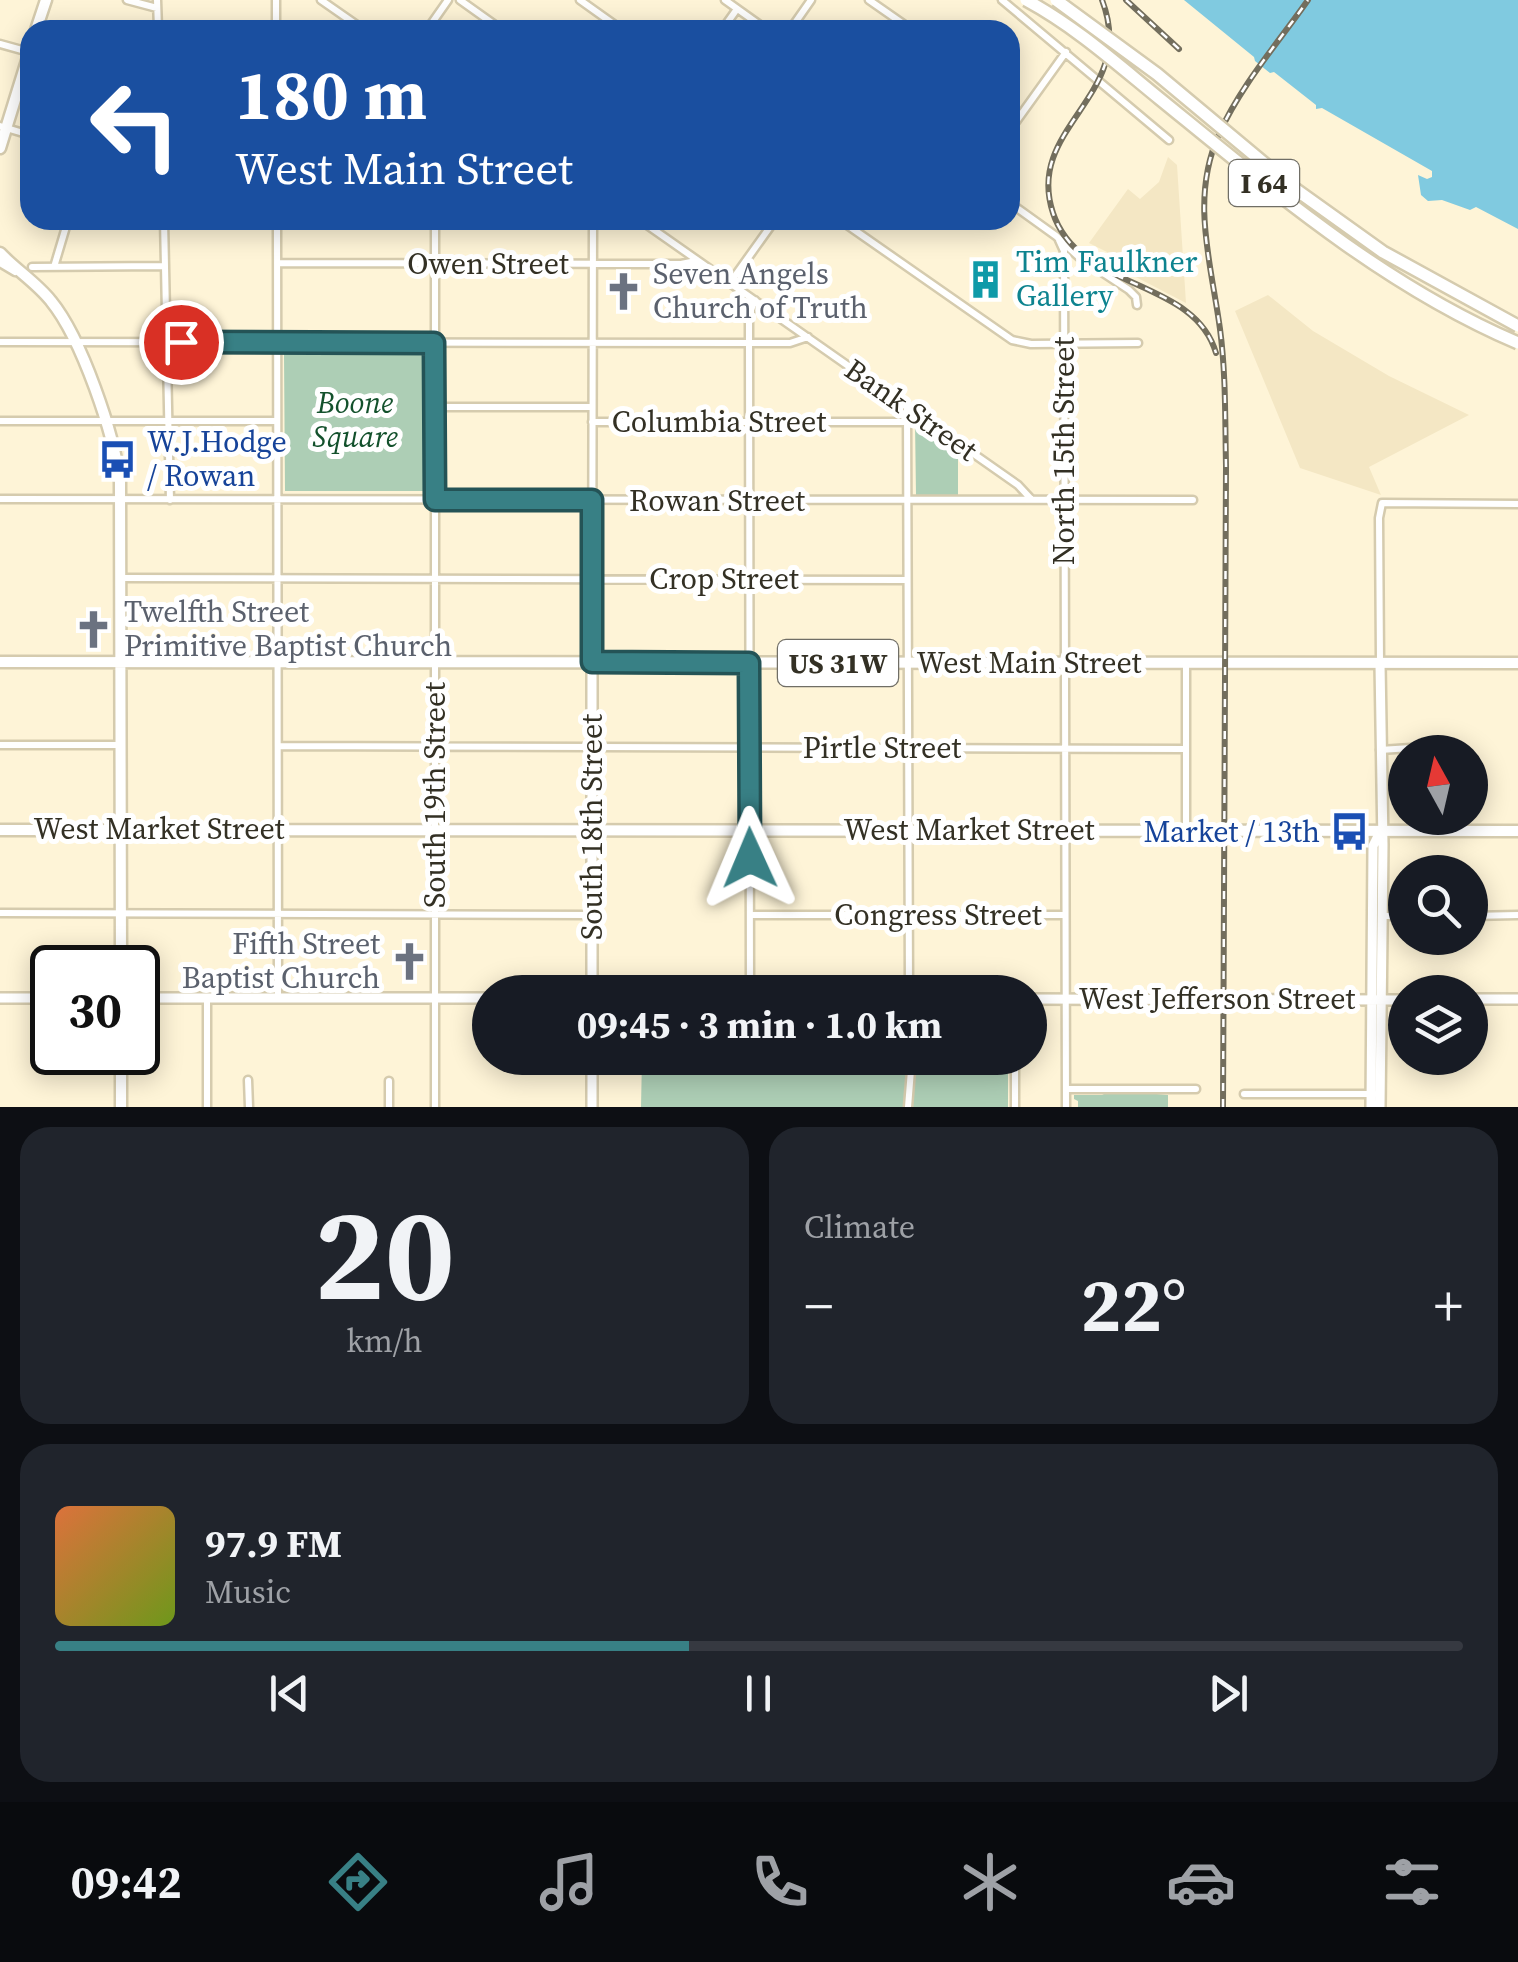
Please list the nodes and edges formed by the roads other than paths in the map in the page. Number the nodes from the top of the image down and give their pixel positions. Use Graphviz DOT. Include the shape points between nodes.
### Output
graph roads {
  1 [pos="128,0"];
  2 [pos="321,0"];
  3 [pos="460,0"];
  4 [pos="580,0"];
  5 [pos="725,0"];
  6 [pos="869,0"];
  7 [pos="1002,0"];
  8 [pos="1026,0"];
  9 [pos="1056,0"];
  10 [pos="157,4"];
  11 [pos="738,9"];
  12 [pos="350,20"];
  13 [pos="488,20"];
  14 [pos="608,20"];
  15 [pos="730,20"];
  16 [pos="753,20"];
  17 [pos="898,20"];
  18 [pos="1066,52"];
  19 [pos="20,80"];
  20 [pos="1020,116"];
  21 [pos="3,127"];
  22 [pos="1168,140"];
  23 [pos="0,148"];
  24 [pos="1020,211"];
  25 [pos="65,230"];
  26 [pos="164,230"];
  27 [pos="277,230"];
  28 [pos="434,230"];
  29 [pos="592,230"];
  30 [pos="654,230"];
  31 [pos="767,230"];
  32 [pos="854,230"];
  33 [pos="1059,240"];
  34 [pos="0,253"];
  35 [pos="698,260"];
  36 [pos="0,263"];
  37 [pos="277,263"];
  38 [pos="434,264"];
  39 [pos="592,264"];
  40 [pos="165,266"];
  41 [pos="54,267"];
  42 [pos="28,272"];
  43 [pos="730,283"];
  44 [pos="755,300"];
  45 [pos="1137,305"];
  46 [pos="1518,326"];
  47 [pos="808,337"];
  48 [pos="166,341"];
  49 [pos="0,342"];
  50 [pos="76,342"];
  51 [pos="277,342"];
  52 [pos="1138,342"];
  53 [pos="434,343"];
  54 [pos="591,343"];
  55 [pos="749,343"];
  56 [pos="1518,343"];
  57 [pos="1064,344"];
  58 [pos="435,407"];
  59 [pos="592,407"];
  60 [pos="907,409"];
  61 [pos="169,420"];
  62 [pos="0,421"];
  63 [pos="104,421"];
  64 [pos="277,421"];
  65 [pos="592,422"];
  66 [pos="749,422"];
  67 [pos="907,422"];
  68 [pos="0,499"];
  69 [pos="120,500"];
  70 [pos="170,500"];
  71 [pos="278,500"];
  72 [pos="435,500"];
  73 [pos="592,500"];
  74 [pos="749,500"];
  75 [pos="1032,500"];
  76 [pos="1193,500"];
  77 [pos="906,501"];
  78 [pos="1064,501"];
  79 [pos="1518,504"];
  80 [pos="120,578"];
  81 [pos="278,579"];
  82 [pos="435,579"];
  83 [pos="592,579"];
  84 [pos="750,580"];
  85 [pos="907,580"];
  86 [pos="120,661"];
  87 [pos="0,662"];
  88 [pos="278,662"];
  89 [pos="436,662"];
  90 [pos="592,662"];
  91 [pos="1065,662"];
  92 [pos="749,663"];
  93 [pos="1518,663"];
  94 [pos="907,664"];
  95 [pos="1186,664"];
  96 [pos="1380,664"];
  97 [pos="0,744"];
  98 [pos="120,745"];
  99 [pos="278,746"];
  100 [pos="435,746"];
  101 [pos="592,747"];
  102 [pos="750,747"];
  103 [pos="907,748"];
  104 [pos="1065,748"];
  105 [pos="1186,749"];
  106 [pos="1388,749"];
  107 [pos="1380,750"];
  108 [pos="278,829"];
  109 [pos="1066,829"];
  110 [pos="0,830"];
  111 [pos="120,830"];
  112 [pos="435,830"];
  113 [pos="592,830"];
  114 [pos="750,830"];
  115 [pos="908,830"];
  116 [pos="1186,830"];
  117 [pos="1518,831"];
  118 [pos="1380,832"];
  119 [pos="0,913"];
  120 [pos="121,913"];
  121 [pos="277,914"];
  122 [pos="435,914"];
  123 [pos="592,914"];
  124 [pos="750,914"];
  125 [pos="908,915"];
  126 [pos="1066,915"];
  127 [pos="1518,915"];
  128 [pos="1381,916"];
  129 [pos="1388,916"];
  130 [pos="1488,916"];
  131 [pos="120,945"];
  132 [pos="592,975"];
  133 [pos="750,975"];
  134 [pos="909,975"];
  135 [pos="0,998"];
  136 [pos="30,998"];
  137 [pos="160,998"];
  138 [pos="207,998"];
  139 [pos="278,998"];
  140 [pos="436,998"];
  141 [pos="472,998"];
  142 [pos="1047,998"];
  143 [pos="1064,998"];
  144 [pos="1518,999"];
  145 [pos="1375,1000"];
  146 [pos="1388,1000"];
  147 [pos="1488,1000"];
  148 [pos="120,1075"];
  149 [pos="592,1075"];
  150 [pos="911,1075"];
  151 [pos="1015,1075"];
  152 [pos="248,1080"];
  153 [pos="389,1082"];
  154 [pos="1196,1088"];
  155 [pos="1066,1089"];
  156 [pos="1244,1094"];
  157 [pos="1375,1094"];
  158 [pos="120,1107"];
  159 [pos="208,1107"];
  160 [pos="249,1107"];
  161 [pos="389,1107"];
  162 [pos="436,1107"];
  163 [pos="592,1107"];
  164 [pos="908,1107"];
  165 [pos="1015,1107"];
  166 [pos="1066,1107"];
  167 [pos="1371,1107"];
  168 [pos="1380,1107"];
  1 -- 10 [label="street"];
  2 -- 12 [label="street"];
  3 -- 13 [label="street"];
  4 -- 14 [label="street"];
  5 -- 11 [label="street"];
  6 -- 17 [label="street"];
  7 -- 18 [label="street"];
  8 -- 56 [label="highway, I 64, bridge" via="1098,47 1340,241"];
  9 -- 46 [label="highway, I 64, bridge" via="1383,252"];
  11 -- 15 [label="street"];
  11 -- 16 [label="street"];
  18 -- 20 [label="street"];
  18 -- 22 [label="street"];
  19 -- 21 [label="main road"];
  21 -- 23 [label="main road"];
  24 -- 33 [label="street"];
  25 -- 41 [label="street"];
  26 -- 40 [label="street"];
  27 -- 37 [label="street"];
  28 -- 38 [label="street, South 19th Street"];
  29 -- 39 [label="street"];
  30 -- 35 [label="street, Bank Street"];
  31 -- 43 [label="street"];
  32 -- 57 [label="street" via="1000,334 1026,344"];
  33 -- 45 [label="street" via="1129,290"];
  33 -- 57 [label="street, North 15th Street"];
  34 -- 42 [label="main road"];
  35 -- 39 [label="street, Owen Street"];
  35 -- 43 [label="street, Bank Street"];
  36 -- 42 [label="street"];
  37 -- 38 [label="street, Owen Street"];
  37 -- 51 [label="street"];
  38 -- 39 [label="street, Owen Street"];
  38 -- 53 [label="street, South 19th Street"];
  39 -- 54 [label="street"];
  40 -- 41 [label="street"];
  40 -- 48 [label="street"];
  41 -- 42 [label="street"];
  42 -- 50 [label="main road"];
  43 -- 44 [label="street, Bank Street"];
  44 -- 47 [label="street, Bank Street"];
  44 -- 55 [label="street"];
  47 -- 55 [label="street"];
  47 -- 60 [label="street, Bank Street"];
  48 -- 50 [label="street"];
  48 -- 51 [label="street"];
  48 -- 61 [label="street"];
  49 -- 50 [label="street"];
  50 -- 63 [label="main road"];
  51 -- 53 [label="street"];
  51 -- 64 [label="street"];
  52 -- 57 [label="street"];
  53 -- 54 [label="street"];
  53 -- 58 [label="street, South 19th Street"];
  54 -- 55 [label="street"];
  54 -- 59 [label="street"];
  55 -- 66 [label="street"];
  57 -- 78 [label="street, North 15th Street"];
  58 -- 59 [label="street, Columbia Street"];
  58 -- 72 [label="street, South 19th Street"];
  59 -- 65 [label="street"];
  60 -- 67 [label="street"];
  60 -- 75 [label="street, Bank Street"];
  61 -- 63 [label="street"];
  61 -- 64 [label="street"];
  61 -- 70 [label="street"];
  62 -- 63 [label="street"];
  63 -- 69 [label="main road" via="118,460"];
  64 -- 71 [label="street"];
  65 -- 66 [label="street, Columbia Street"];
  65 -- 73 [label="street"];
  66 -- 67 [label="street, Columbia Street"];
  66 -- 74 [label="street"];
  67 -- 77 [label="street"];
  68 -- 69 [label="street, Rowan Street"];
  69 -- 70 [label="street, Rowan Street"];
  69 -- 80 [label="main road"];
  70 -- 71 [label="street, Rowan Street"];
  71 -- 72 [label="street, Rowan Street"];
  71 -- 81 [label="street"];
  72 -- 73 [label="street, Rowan Street"];
  72 -- 82 [label="street, South 19th Street"];
  73 -- 74 [label="street, Rowan Street"];
  73 -- 83 [label="street"];
  74 -- 77 [label="street, Rowan Street"];
  74 -- 84 [label="street"];
  75 -- 77 [label="street, Rowan Street"];
  75 -- 78 [label="street, Rowan Street"];
  76 -- 78 [label="street, Rowan Street"];
  77 -- 85 [label="street"];
  78 -- 91 [label="street, North 15th Street"];
  79 -- 96 [label="street" via="1382,503"];
  80 -- 81 [label="street, Crop Street"];
  80 -- 86 [label="main road"];
  81 -- 82 [label="street, Crop Street"];
  81 -- 88 [label="street"];
  82 -- 83 [label="street, Crop Street"];
  82 -- 89 [label="street, South 19th Street"];
  83 -- 84 [label="street, Crop Street"];
  83 -- 90 [label="street"];
  84 -- 85 [label="street, Crop Street"];
  84 -- 92 [label="street"];
  85 -- 94 [label="street"];
  86 -- 87 [label="main road, West Main Street / US 31W"];
  86 -- 88 [label="main road, West Main Street / US 31W"];
  86 -- 98 [label="main road"];
  88 -- 89 [label="main road, West Main Street / US 31W"];
  88 -- 99 [label="street"];
  89 -- 90 [label="main road, West Main Street / US 31W"];
  89 -- 100 [label="street, South 19th Street"];
  90 -- 92 [label="main road, West Main Street / US 31W"];
  90 -- 101 [label="street, South 18th Street"];
  91 -- 94 [label="main road, West Main Street / US 31W"];
  91 -- 95 [label="main road, West Main Street / US 31W"];
  91 -- 104 [label="street, North 15th Street"];
  92 -- 94 [label="main road, West Main Street / US 31W"];
  92 -- 102 [label="street"];
  93 -- 96 [label="main road, West Main Street / US 31W"];
  94 -- 103 [label="street"];
  95 -- 96 [label="main road, West Main Street / US 31W"];
  95 -- 105 [label="street"];
  96 -- 107 [label="street"];
  97 -- 98 [label="street"];
  98 -- 111 [label="main road"];
  99 -- 100 [label="street, Pirtle Street"];
  99 -- 108 [label="street"];
  100 -- 101 [label="street, Pirtle Street"];
  100 -- 112 [label="street, South 19th Street"];
  101 -- 102 [label="street, Pirtle Street"];
  101 -- 113 [label="street, South 18th Street"];
  102 -- 103 [label="street, Pirtle Street"];
  102 -- 114 [label="street"];
  103 -- 104 [label="street, Pirtle Street"];
  103 -- 115 [label="street"];
  104 -- 105 [label="street, Pirtle Street"];
  104 -- 109 [label="street, North 15th Street"];
  105 -- 116 [label="street"];
  106 -- 107 [label="street"];
  107 -- 118 [label="street"];
  108 -- 111 [label="main road, West Market Street"];
  108 -- 112 [label="main road, West Market Street"];
  108 -- 121 [label="street"];
  109 -- 115 [label="main road, West Market Street"];
  109 -- 116 [label="main road, West Market Street"];
  109 -- 126 [label="street, North 15th Street"];
  110 -- 111 [label="main road, West Market Street"];
  111 -- 120 [label="main road"];
  112 -- 113 [label="main road, West Market Street"];
  112 -- 122 [label="street, South 19th Street"];
  113 -- 114 [label="main road, West Market Street"];
  113 -- 123 [label="street, South 18th Street"];
  114 -- 115 [label="main road, West Market Street"];
  114 -- 124 [label="street"];
  115 -- 125 [label="street"];
  116 -- 118 [label="main road, West Market Street"];
  117 -- 118 [label="main road, West Market Street"];
  118 -- 128 [label="street"];
  118 -- 145 [label="street" via="1374,846"];
  119 -- 120 [label="street"];
  120 -- 121 [label="street"];
  120 -- 131 [label="main road"];
  121 -- 122 [label="street"];
  121 -- 139 [label="street"];
  122 -- 123 [label="street"];
  122 -- 140 [label="street, South 19th Street"];
  123 -- 132 [label="street, South 18th Street"];
  124 -- 125 [label="street, Congress Street"];
  124 -- 133 [label="street"];
  125 -- 126 [label="street, Congress Street"];
  125 -- 134 [label="street"];
  126 -- 143 [label="street, North 15th Street"];
  127 -- 130 [label="street"];
  128 -- 129 [label="street"];
  128 -- 145 [label="street"];
  135 -- 136 [label="street"];
  137 -- 138 [label="street"];
  138 -- 139 [label="street"];
  138 -- 159 [label="street"];
  139 -- 140 [label="street"];
  140 -- 141 [label="street"];
  140 -- 162 [label="street, South 19th Street"];
  142 -- 143 [label="street, West Jefferson Street"];
  143 -- 145 [label="street, West Jefferson Street"];
  143 -- 155 [label="street, North 15th Street"];
  144 -- 147 [label="street"];
  145 -- 146 [label="street, West Jefferson Street"];
  145 -- 157 [label="street"];
  148 -- 158 [label="main road"];
  149 -- 163 [label="street"];
  150 -- 164 [label="street"];
  151 -- 165 [label="street"];
  152 -- 160 [label="street"];
  153 -- 161 [label="street"];
  154 -- 155 [label="street"];
  155 -- 166 [label="street, North 15th Street"];
  156 -- 157 [label="street"];
  157 -- 167 [label="street"];
  157 -- 168 [label="street"];
}
